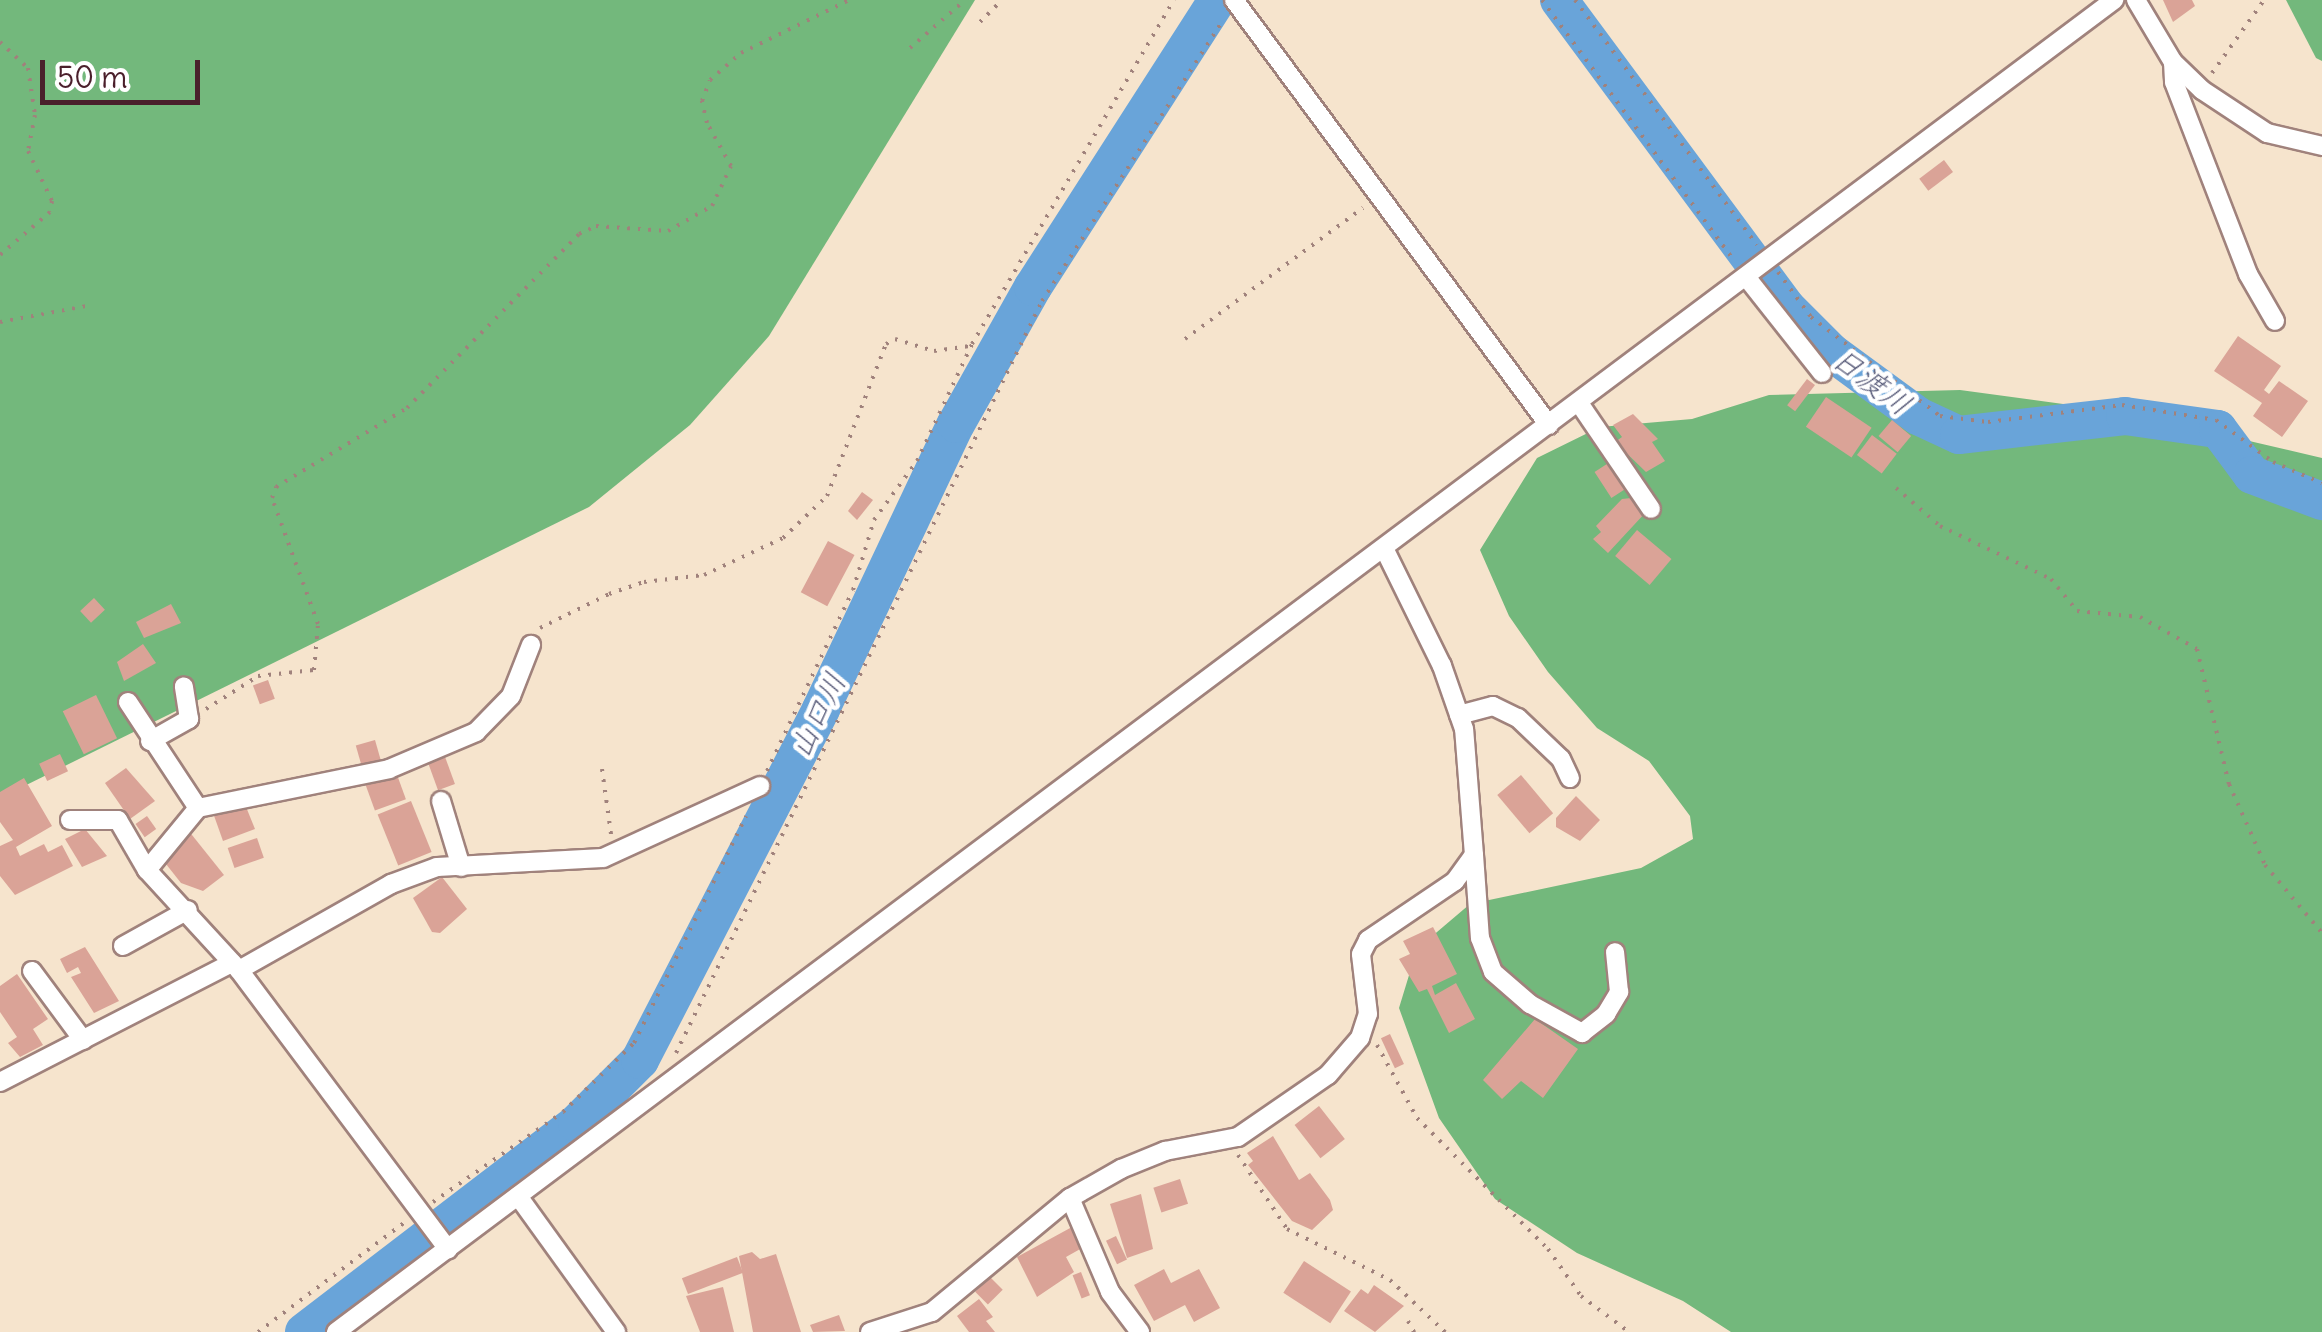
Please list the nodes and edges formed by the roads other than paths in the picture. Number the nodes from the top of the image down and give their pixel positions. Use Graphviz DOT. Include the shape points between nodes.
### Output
graph roads {
  1 [pos="2114,0"];
  2 [pos="2136,0"];
  3 [pos="1236,1"];
  4 [pos="2173,62"];
  5 [pos="2322,146"];
  6 [pos="1759,269"];
  7 [pos="2275,320"];
  8 [pos="1822,374"];
  9 [pos="1579,403"];
  10 [pos="1549,425"];
  11 [pos="1651,509"];
  12 [pos="1384,548"];
  13 [pos="531,644"];
  14 [pos="184,686"];
  15 [pos="128,702"];
  16 [pos="1460,716"];
  17 [pos="150,741"];
  18 [pos="1570,778"];
  19 [pos="760,786"];
  20 [pos="441,801"];
  21 [pos="198,808"];
  22 [pos="70,820"];
  23 [pos="1474,855"];
  24 [pos="461,867"];
  25 [pos="147,870"];
  26 [pos="188,910"];
  27 [pos="123,946"];
  28 [pos="1615,952"];
  29 [pos="236,966"];
  30 [pos="32,971"];
  31 [pos="83,1040"];
  32 [pos="0,1082"];
  33 [pos="518,1196"];
  34 [pos="1070,1198"];
  35 [pos="445,1245"];
  36 [pos="336,1332"];
  37 [pos="616,1332"];
  38 [pos="870,1332"];
  39 [pos="1140,1332"];
  1 -- 6 [label="street"];
  2 -- 4 [label="street"];
  3 -- 10 [label="street"];
  4 -- 5 [label="street" via="2267,133"];
  4 -- 7 [label="street" via="2174,82 2248,274"];
  6 -- 8 [label="street"];
  6 -- 9 [label="street"];
  9 -- 10 [label="street"];
  9 -- 11 [label="street"];
  10 -- 12 [label="street"];
  12 -- 16 [label="street"];
  12 -- 33 [label="street"];
  13 -- 21 [label="street" via="528,666 511,696 464,738 389,769"];
  14 -- 17 [label="street" via="189,719"];
  15 -- 17 [label="street"];
  16 -- 18 [label="street" via="1493,706 1518,718 1561,759"];
  16 -- 23 [label="street"];
  17 -- 21 [label="street"];
  19 -- 24 [label="street" via="614,854 577,864"];
  20 -- 24 [label="street"];
  21 -- 25 [label="street"];
  22 -- 25 [label="street" via="118,820"];
  23 -- 28 [label="street" via="1480,938 1493,972 1530,1004 1582,1032 1606,1014 1619,992"];
  23 -- 34 [label="street" via="1455,881 1368,940 1361,954 1364,1024 1328,1074 1228,1139 1164,1151"];
  24 -- 29 [label="street" via="437,866 391,884"];
  25 -- 26 [label="street"];
  26 -- 27 [label="street"];
  26 -- 29 [label="street"];
  29 -- 31 [label="street"];
  29 -- 35 [label="street"];
  30 -- 31 [label="street"];
  31 -- 32 [label="street"];
  33 -- 35 [label="street"];
  33 -- 37 [label="street"];
  34 -- 38 [label="street" via="932,1312"];
  34 -- 39 [label="street" via="1110,1292"];
  35 -- 36 [label="street"];
}
